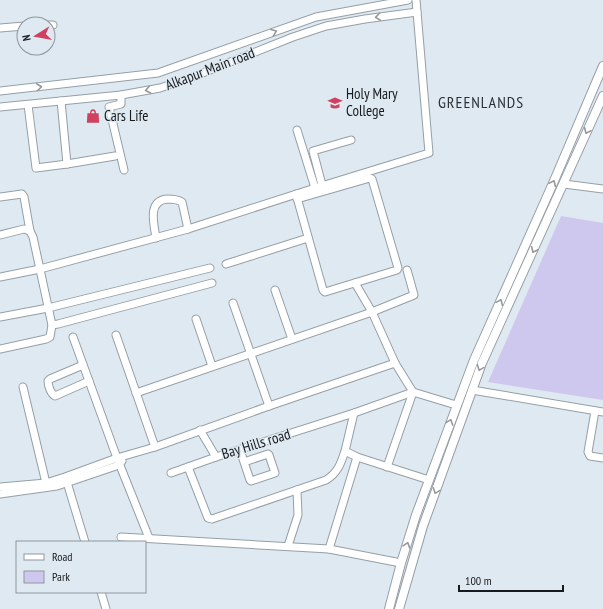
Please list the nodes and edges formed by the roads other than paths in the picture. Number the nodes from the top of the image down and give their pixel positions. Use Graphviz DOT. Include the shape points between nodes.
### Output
graph roads {
  1 [pos="408,0"];
  2 [pos="416,0"];
  3 [pos="417,12"];
  4 [pos="16,27"];
  5 [pos="0,28"];
  6 [pos="603,66"];
  7 [pos="163,72"];
  8 [pos="168,85"];
  9 [pos="0,91"];
  10 [pos="121,95"];
  11 [pos="603,96"];
  12 [pos="61,101"];
  13 [pos="28,105"];
  14 [pos="0,108"];
  15 [pos="297,130"];
  16 [pos="351,140"];
  17 [pos="115,156"];
  18 [pos="67,164"];
  19 [pos="124,170"];
  20 [pos="564,184"];
  21 [pos="322,185"];
  22 [pos="315,188"];
  23 [pos="603,189"];
  24 [pos="297,196"];
  25 [pos="0,197"];
  26 [pos="188,229"];
  27 [pos="30,231"];
  28 [pos="0,235"];
  29 [pos="156,238"];
  30 [pos="308,238"];
  31 [pos="226,264"];
  32 [pos="210,268"];
  33 [pos="40,269"];
  34 [pos="407,270"];
  35 [pos="0,277"];
  36 [pos="212,283"];
  37 [pos="355,283"];
  38 [pos="275,290"];
  39 [pos="233,303"];
  40 [pos="48,308"];
  41 [pos="372,312"];
  42 [pos="0,317"];
  43 [pos="196,319"];
  44 [pos="52,325"];
  45 [pos="116,335"];
  46 [pos="72,337"];
  47 [pos="292,339"];
  48 [pos="0,349"];
  49 [pos="249,353"];
  50 [pos="395,363"];
  51 [pos="83,365"];
  52 [pos="212,366"];
  53 [pos="89,381"];
  54 [pos="23,387"];
  55 [pos="472,390"];
  56 [pos="414,392"];
  57 [pos="136,393"];
  58 [pos="456,405"];
  59 [pos="269,406"];
  60 [pos="595,411"];
  61 [pos="603,412"];
  62 [pos="354,413"];
  63 [pos="200,430"];
  64 [pos="155,447"];
  65 [pos="240,450"];
  66 [pos="345,451"];
  67 [pos="216,457"];
  68 [pos="357,457"];
  69 [pos="603,458"];
  70 [pos="118,462"];
  71 [pos="244,462"];
  72 [pos="188,467"];
  73 [pos="387,467"];
  74 [pos="171,473"];
  75 [pos="66,480"];
  76 [pos="429,480"];
  77 [pos="46,483"];
  78 [pos="0,487"];
  79 [pos="297,490"];
  80 [pos="0,494"];
  81 [pos="121,537"];
  82 [pos="149,538"];
  83 [pos="85,541"];
  84 [pos="288,546"];
  85 [pos="329,549"];
  86 [pos="401,563"];
  87 [pos="100,593"];
  88 [pos="391,599"];
  89 [pos="400,605"];
  90 [pos="106,609"];
  91 [pos="389,609"];
  7 -- 1 [label="street, Alkapur Main road, one-way" via="316,17"];
  2 -- 3 [label="street"];
  3 -- 8 [label="street, Alkapur Main road, one-way" via="326,26"];
  3 -- 21 [label="street" via="429,153"];
  4 -- 5 [label="street"];
  58 -- 6 [label="main road, one-way"];
  7 -- 8 [label="street"];
  9 -- 7 [label="street, Alkapur Main road, one-way"];
  8 -- 10 [label="street, Alkapur Main road, one-way"];
  10 -- 12 [label="street, Alkapur Main road"];
  10 -- 19 [label="street" via="121,104 109,107"];
  11 -- 20 [label="main road, one-way"];
  12 -- 13 [label="street, Alkapur Main road"];
  12 -- 18 [label="street"];
  13 -- 14 [label="street, Alkapur Main road"];
  13 -- 18 [label="street" via="36,168"];
  15 -- 22 [label="street"];
  16 -- 21 [label="street" via="313,151"];
  17 -- 18 [label="street"];
  20 -- 23 [label="street"];
  20 -- 55 [label="main road, one-way"];
  21 -- 22 [label="street"];
  22 -- 24 [label="street"];
  24 -- 26 [label="street"];
  24 -- 30 [label="street"];
  24 -- 37 [label="street" via="372,179 398,268 394,272"];
  25 -- 27 [label="street" via="22,194"];
  26 -- 29 [label="street"];
  26 -- 29 [label="street" via="182,202 161,200 153,209"];
  27 -- 28 [label="street" via="24,229"];
  27 -- 33 [label="street"];
  29 -- 33 [label="street"];
  30 -- 31 [label="street"];
  30 -- 37 [label="street" via="325,292"];
  32 -- 40 [label="street"];
  33 -- 35 [label="street"];
  33 -- 40 [label="street"];
  34 -- 41 [label="street" via="414,296"];
  36 -- 44 [label="street"];
  37 -- 41 [label="street"];
  38 -- 47 [label="street"];
  39 -- 49 [label="street"];
  40 -- 42 [label="street"];
  40 -- 44 [label="street"];
  41 -- 47 [label="street"];
  41 -- 50 [label="street"];
  43 -- 52 [label="street"];
  44 -- 48 [label="street" via="50,337 46,339"];
  45 -- 57 [label="street"];
  46 -- 51 [label="street"];
  47 -- 49 [label="street"];
  49 -- 52 [label="street"];
  49 -- 59 [label="street"];
  50 -- 56 [label="street"];
  50 -- 59 [label="street"];
  51 -- 53 [label="street"];
  51 -- 53 [label="street" via="50,379 48,384 55,396"];
  52 -- 57 [label="street"];
  53 -- 70 [label="street"];
  54 -- 77 [label="street"];
  55 -- 60 [label="street"];
  55 -- 89 [label="main road, one-way" via="423,526"];
  56 -- 58 [label="street"];
  56 -- 62 [label="street, Bay Hills road"];
  56 -- 73 [label="street"];
  57 -- 64 [label="street"];
  76 -- 58 [label="main road, one-way"];
  59 -- 63 [label="street"];
  60 -- 61 [label="street"];
  60 -- 69 [label="street" via="588,452 590,456"];
  62 -- 65 [label="street, Bay Hills road"];
  62 -- 66 [label="street"];
  63 -- 64 [label="street"];
  63 -- 67 [label="street, Bay Hills road"];
  64 -- 70 [label="street" via="127,456"];
  65 -- 67 [label="street, Bay Hills road"];
  65 -- 71 [label="street"];
  66 -- 68 [label="street"];
  66 -- 79 [label="street" via="333,476"];
  67 -- 72 [label="street"];
  68 -- 73 [label="street"];
  68 -- 85 [label="street"];
  70 -- 75 [label="street"];
  70 -- 82 [label="street"];
  71 -- 71 [label="street" via="251,481 275,473 268,454"];
  72 -- 74 [label="street"];
  72 -- 79 [label="street" via="208,518 212,519"];
  73 -- 76 [label="street"];
  75 -- 77 [label="street"];
  75 -- 80 [label="street" via="57,486"];
  75 -- 83 [label="street"];
  86 -- 76 [label="main road, one-way"];
  77 -- 78 [label="street"];
  79 -- 84 [label="street" via="298,515"];
  81 -- 82 [label="street"];
  82 -- 84 [label="street"];
  84 -- 85 [label="street"];
  85 -- 86 [label="street"];
  86 -- 88 [label="main road"];
  87 -- 90 [label="street"];
  88 -- 89 [label="main road"];
  88 -- 91 [label="main road"];
}
